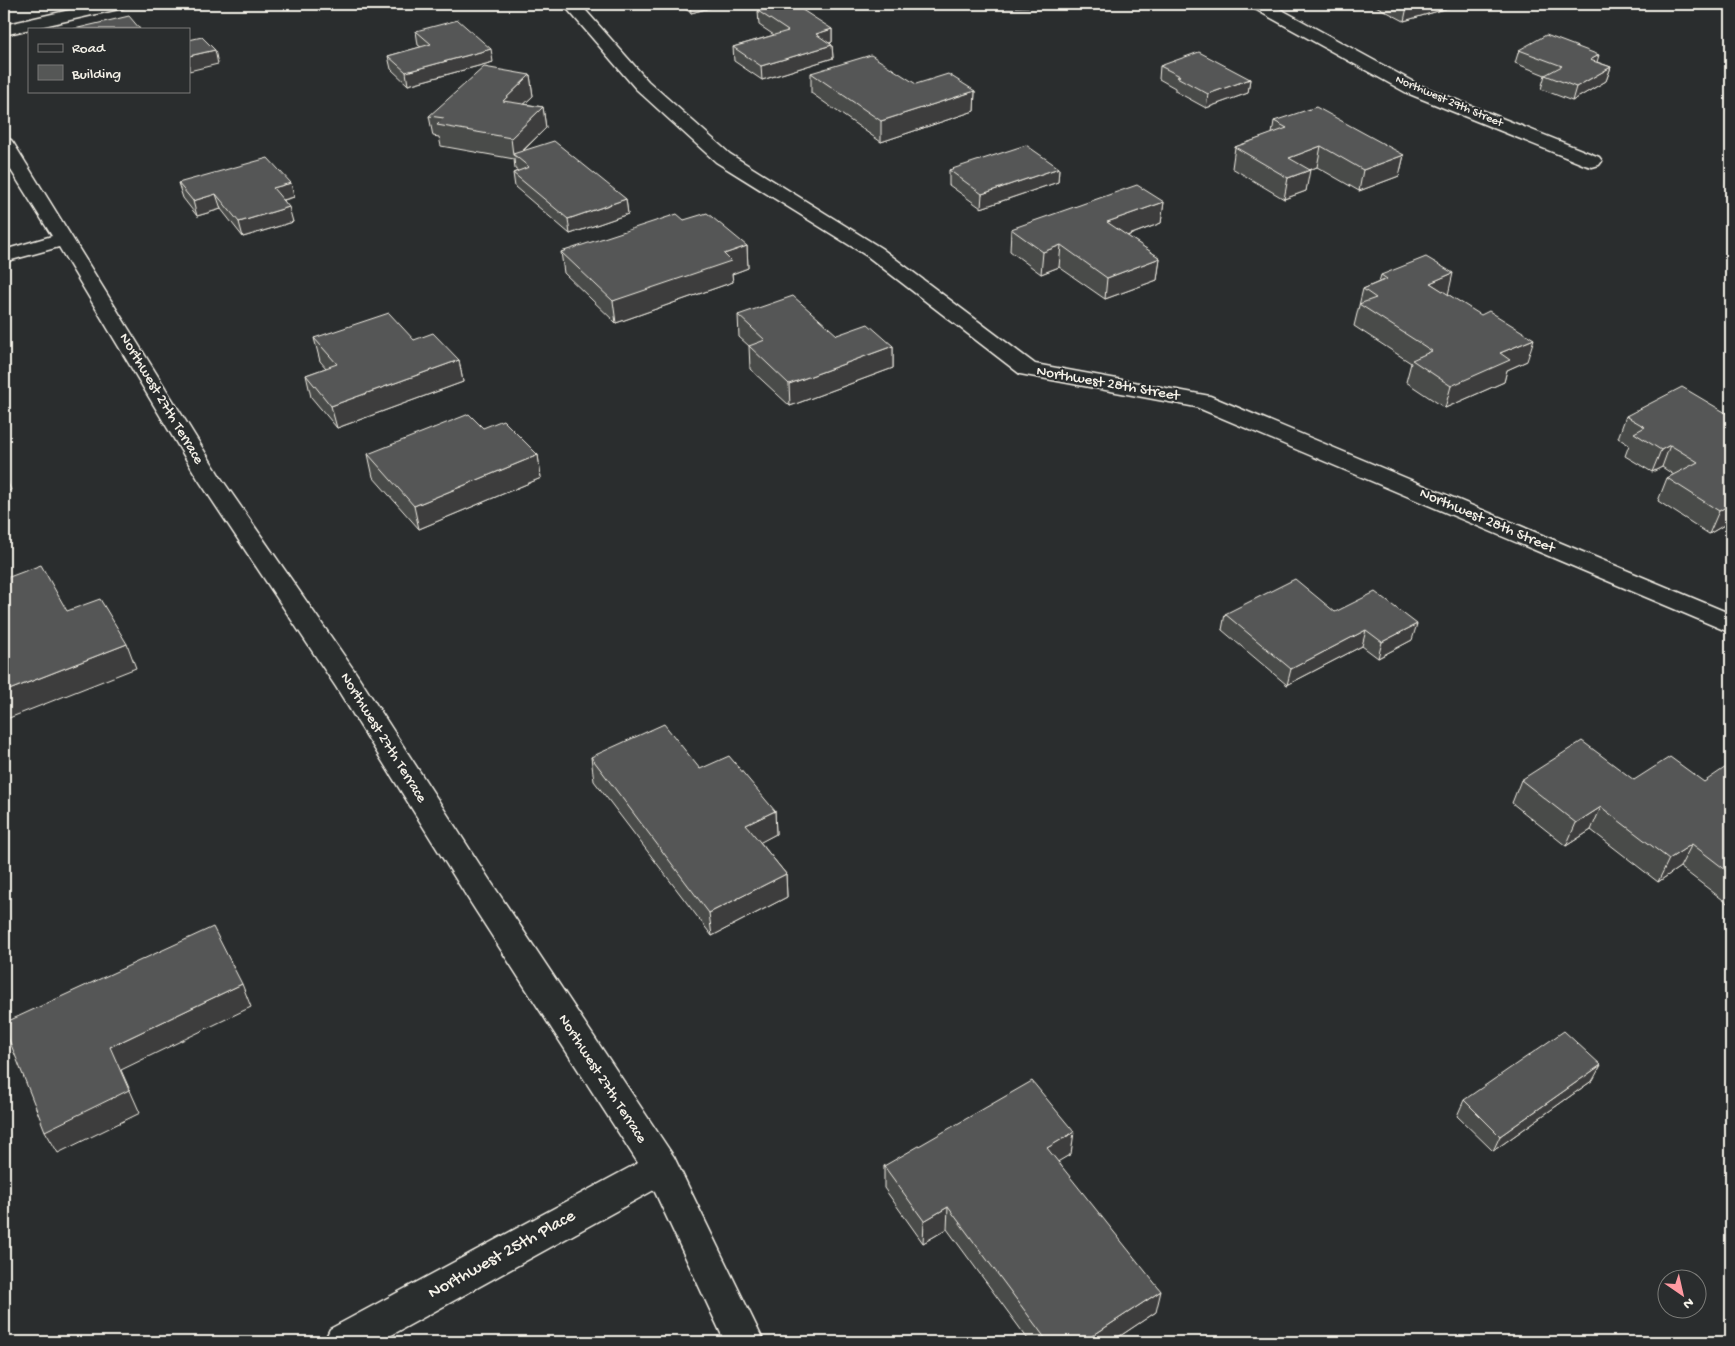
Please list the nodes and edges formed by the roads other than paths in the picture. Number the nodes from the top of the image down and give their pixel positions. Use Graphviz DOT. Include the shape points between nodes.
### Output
graph roads {
  1 [pos="117,4"];
  2 [pos="571,4"];
  3 [pos="1260,4"];
  4 [pos="4,30"];
  5 [pos="4,144"];
  6 [pos="1592,161"];
  7 [pos="64,239"];
  8 [pos="4,256"];
  9 [pos="1731,624"];
  10 [pos="661,1168"];
  11 [pos="343,1342"];
  12 [pos="745,1342"];
  1 -- 4 [label="street"];
  2 -- 9 [label="street, Northwest 28th Street" via="642,85 723,158 874,252 1028,369 1202,400"];
  3 -- 6 [label="street, Northwest 29th Street" via="1413,89"];
  5 -- 7 [label="street, Northwest 27th Terrace"];
  7 -- 8 [label="street"];
  7 -- 10 [label="street, Northwest 27th Terrace" via="210,479 346,680"];
  10 -- 11 [label="street, Northwest 25th Place"];
  10 -- 12 [label="street, Northwest 27th Terrace"];
}
